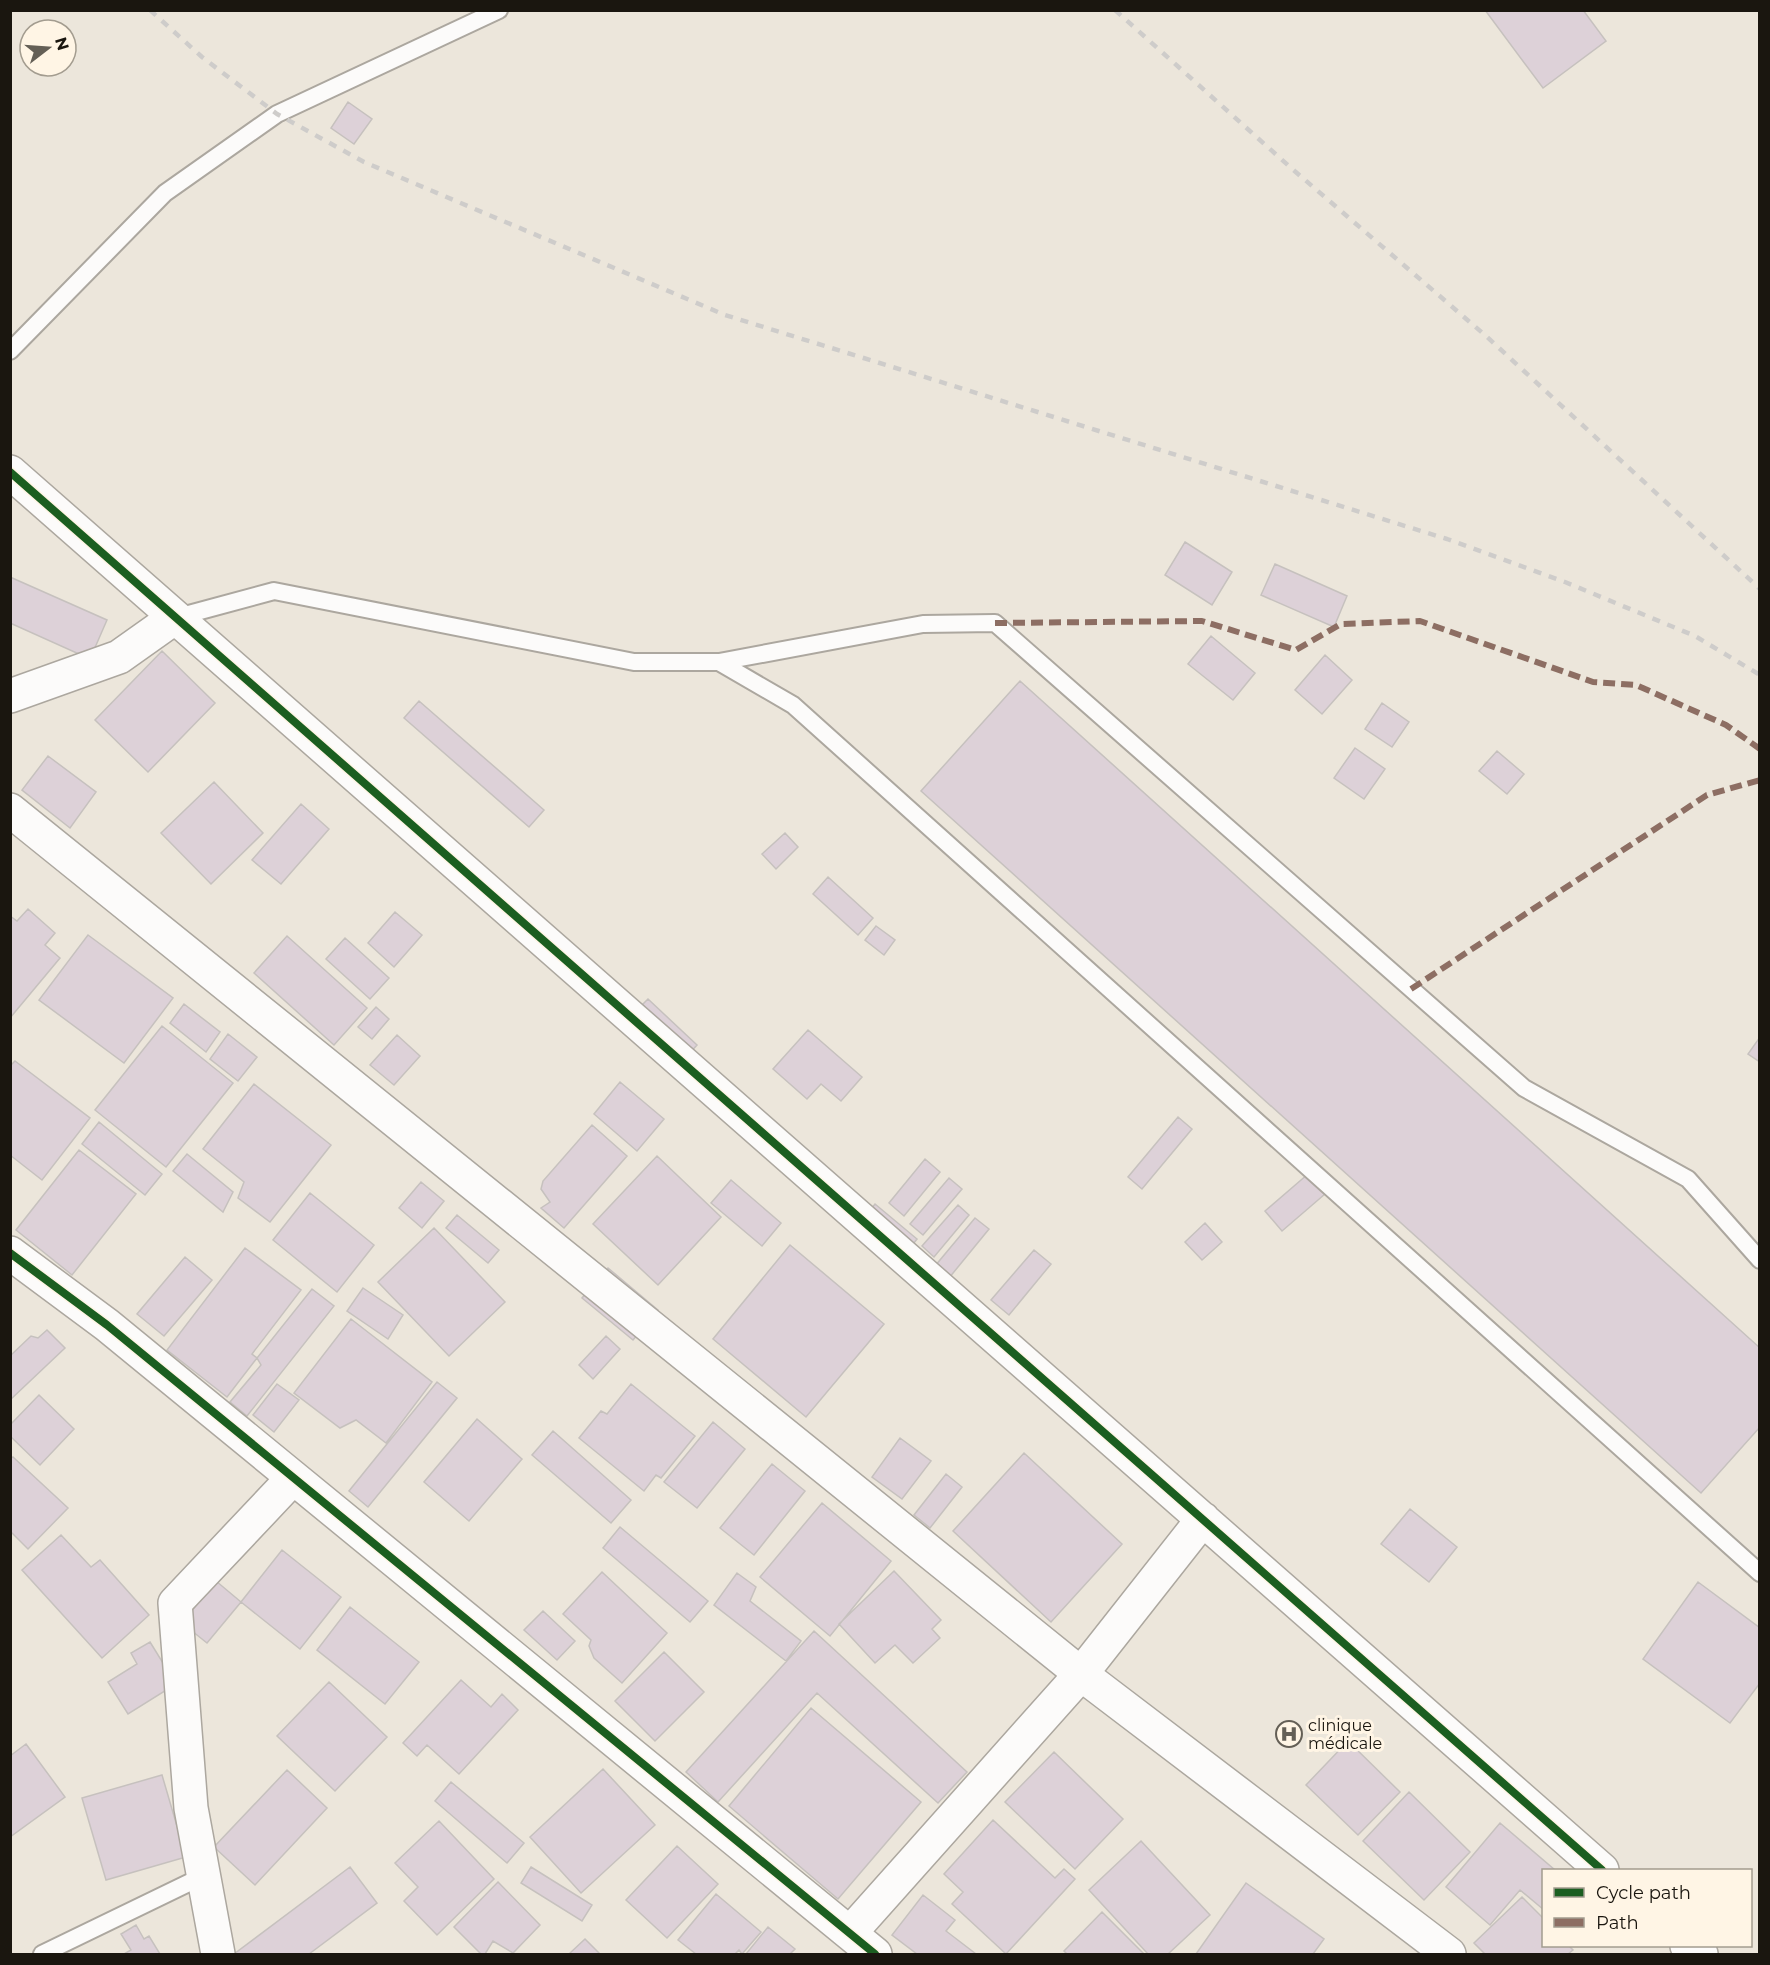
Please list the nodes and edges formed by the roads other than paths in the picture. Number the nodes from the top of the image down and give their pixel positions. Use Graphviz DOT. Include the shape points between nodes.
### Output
graph roads {
  1 [pos="499,10"];
  2 [pos="10,351"];
  3 [pos="10,472"];
  4 [pos="174,618"];
  5 [pos="719,662"];
  6 [pos="10,696"];
  7 [pos="10,810"];
  8 [pos="10,1253"];
  9 [pos="1760,1260"];
  10 [pos="293,1478"];
  11 [pos="1203,1519"];
  12 [pos="1760,1573"];
  13 [pos="1081,1674"];
  14 [pos="1601,1869"];
  15 [pos="204,1876"];
  16 [pos="850,1933"];
  17 [pos="42,1954"];
  18 [pos="218,1954"];
  19 [pos="875,1954"];
  20 [pos="1449,1954"];
  1 -- 2 [label="lane" via="276,114 165,193"];
  3 -- 4 [label="street"];
  4 -- 5 [label="lane" via="274,591 634,662"];
  4 -- 6 [label="street" via="118,657"];
  4 -- 11 [label="street"];
  5 -- 9 [label="lane" via="923,624 995,623 1524,1088 1688,1179"];
  5 -- 12 [label="lane" via="793,705"];
  7 -- 13 [label="street"];
  8 -- 10 [label="street" via="107,1325"];
  10 -- 15 [label="street" via="175,1603 191,1808"];
  10 -- 16 [label="street"];
  11 -- 13 [label="street"];
  11 -- 14 [label="street"];
  13 -- 16 [label="street"];
  13 -- 20 [label="street"];
  15 -- 17 [label="lane"];
  15 -- 18 [label="street"];
  16 -- 19 [label="street"];
}
